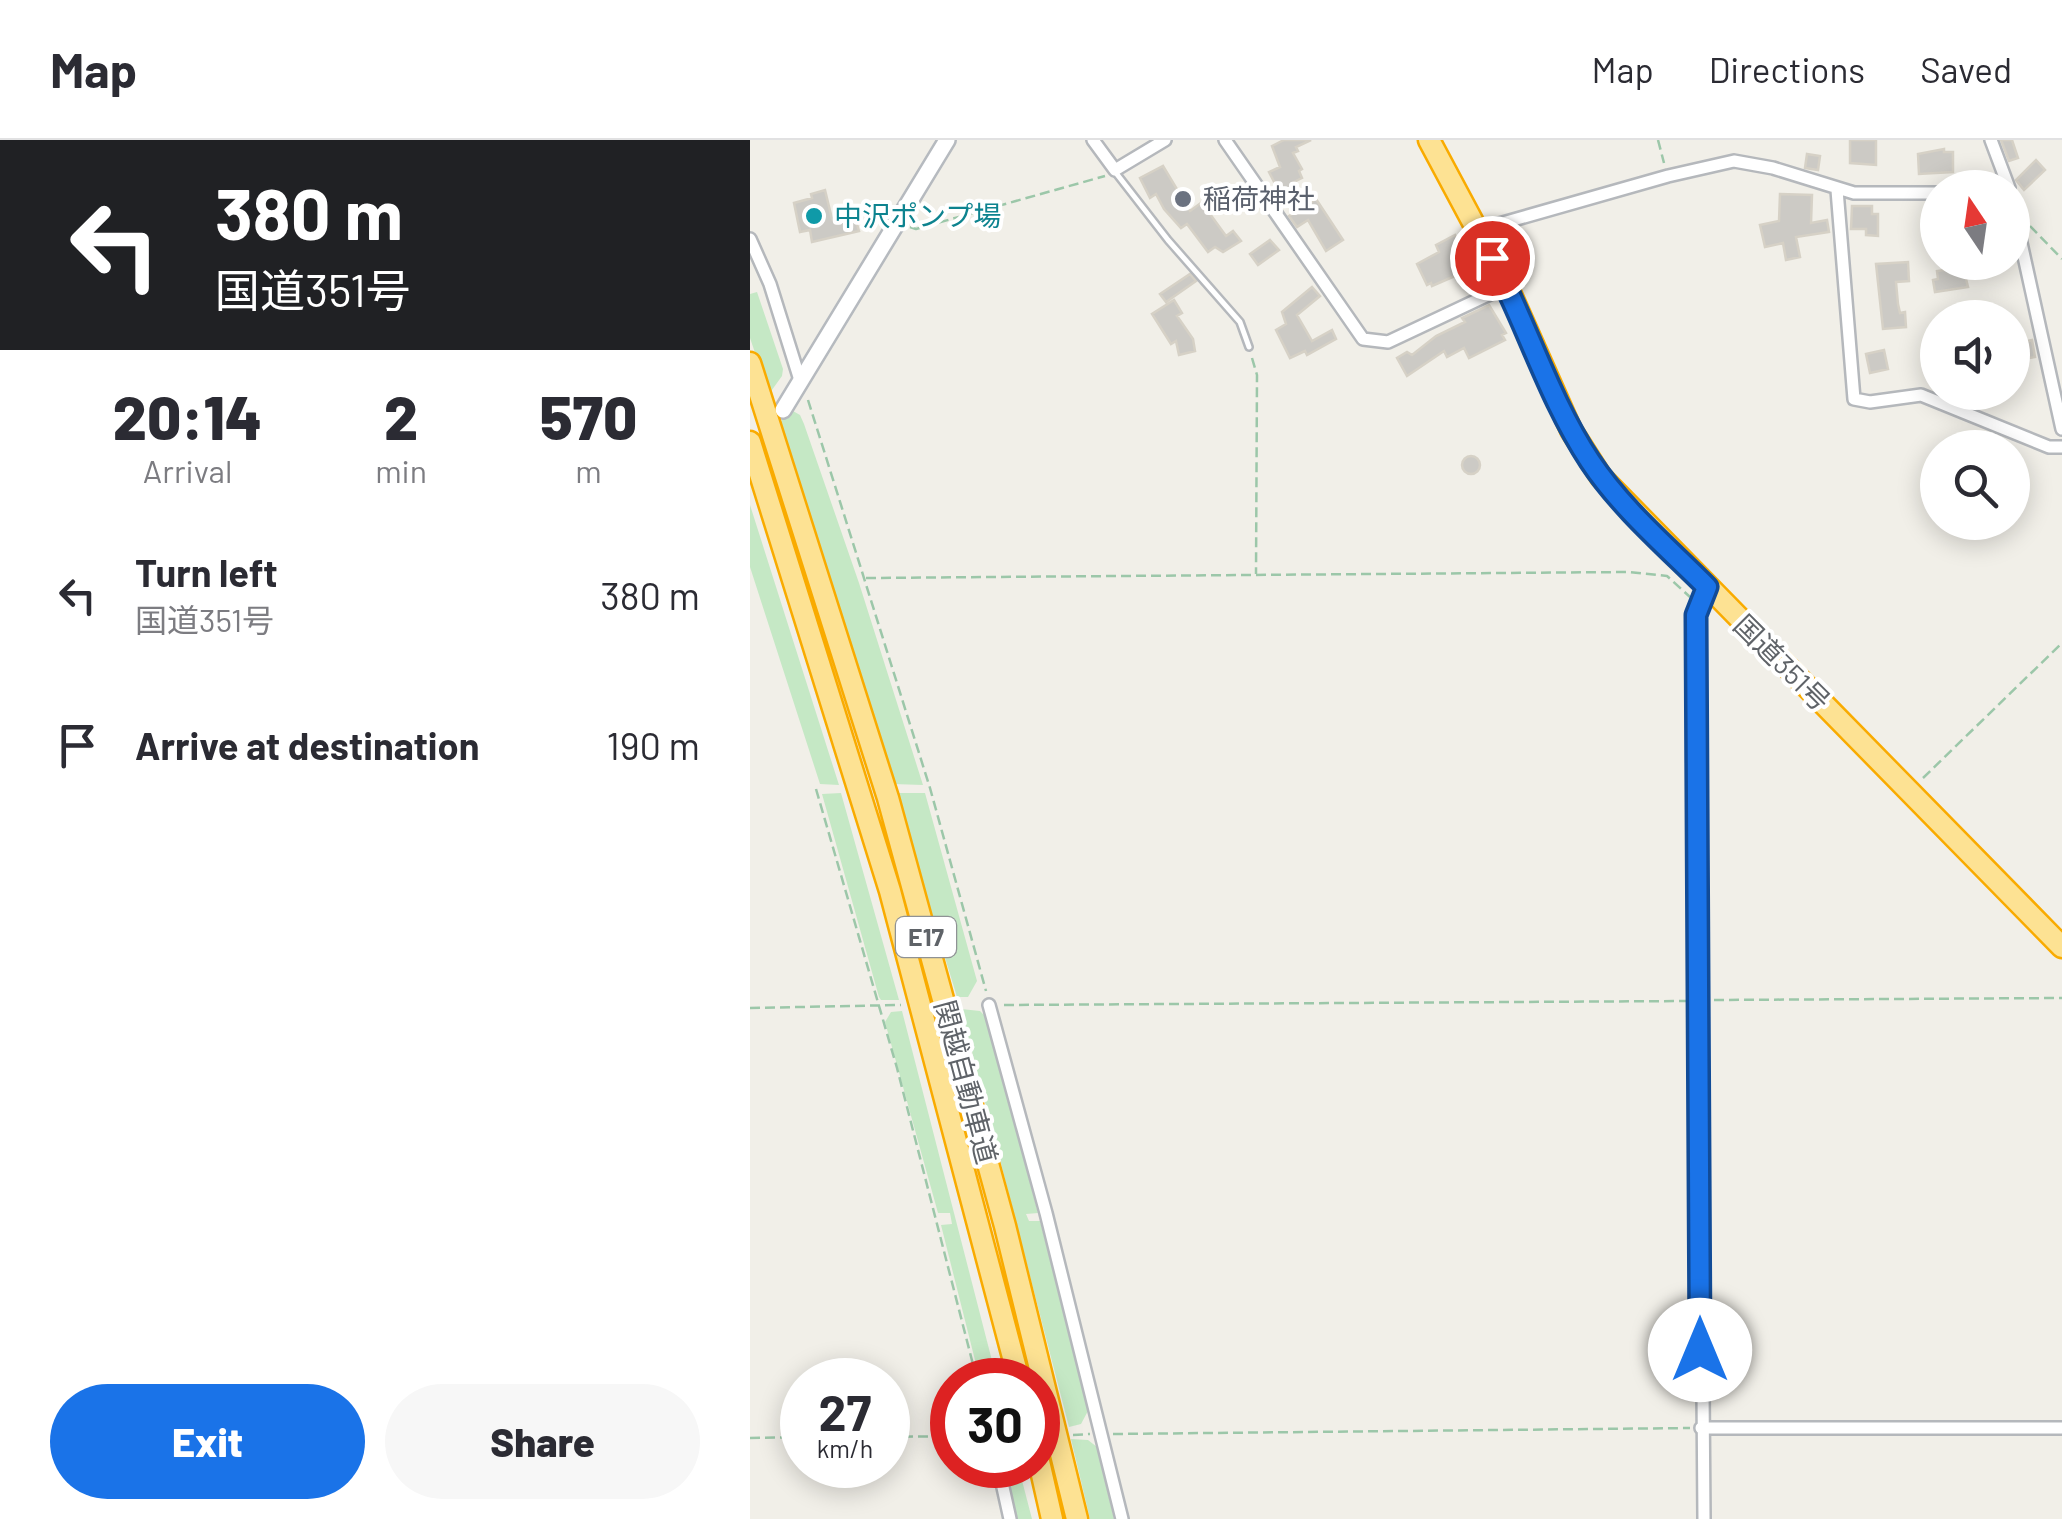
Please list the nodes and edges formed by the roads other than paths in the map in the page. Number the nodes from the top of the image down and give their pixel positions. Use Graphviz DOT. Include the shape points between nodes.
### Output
graph roads {
  1 [pos="947,140"];
  2 [pos="1093,140"];
  3 [pos="1165,140"];
  4 [pos="1226,140"];
  5 [pos="1429,140"];
  6 [pos="1990,140"];
  7 [pos="1115,170"];
  8 [pos="2001,170"];
  9 [pos="1837,190"];
  10 [pos="1920,192"];
  11 [pos="1478,230"];
  12 [pos="750,238"];
  13 [pos="2030,280"];
  14 [pos="1506,286"];
  15 [pos="1249,347"];
  16 [pos="750,363"];
  17 [pos="800,380"];
  18 [pos="783,410"];
  19 [pos="2062,429"];
  20 [pos="750,442"];
  21 [pos="2062,447"];
  22 [pos="1702,595"];
  23 [pos="2062,947"];
  24 [pos="990,1005"];
  25 [pos="1014,1358"];
  26 [pos="1701,1428"];
  27 [pos="2062,1428"];
  28 [pos="1003,1488"];
  29 [pos="1045,1488"];
  30 [pos="1010,1519"];
  31 [pos="1052,1519"];
  32 [pos="1077,1519"];
  33 [pos="1122,1519"];
  34 [pos="1704,1519"];
  1 -- 17 [label="main road"];
  2 -- 7 [label="street"];
  3 -- 7 [label="street"];
  4 -- 14 [label="street" via="1363,339 1388,342"];
  5 -- 11 [label="highway, 国道351号"];
  6 -- 8 [label="street"];
  7 -- 15 [label="lane" via="1240,322"];
  9 -- 10 [label="street"];
  9 -- 11 [label="street" via="1734,160"];
  9 -- 21 [label="street" via="1854,399 1921,395"];
  11 -- 14 [label="highway, 国道351号"];
  12 -- 17 [label="street"];
  13 -- 19 [label="street"];
  14 -- 22 [label="highway, 国道351号" via="1591,462"];
  16 -- 32 [label="highway, 関越自動車道 / E17" via="888,798 1006,1226"];
  17 -- 18 [label="main road"];
  20 -- 25 [label="highway, 関越自動車道 / E17" via="890,891"];
  22 -- 23 [label="highway, 国道351号" via="1910,791"];
  22 -- 26 [label="street"];
  24 -- 33 [label="street"];
  26 -- 27 [label="street"];
  26 -- 34 [label="street"];
  28 -- 30 [label="street"];
  29 -- 31 [label="highway"];
}
